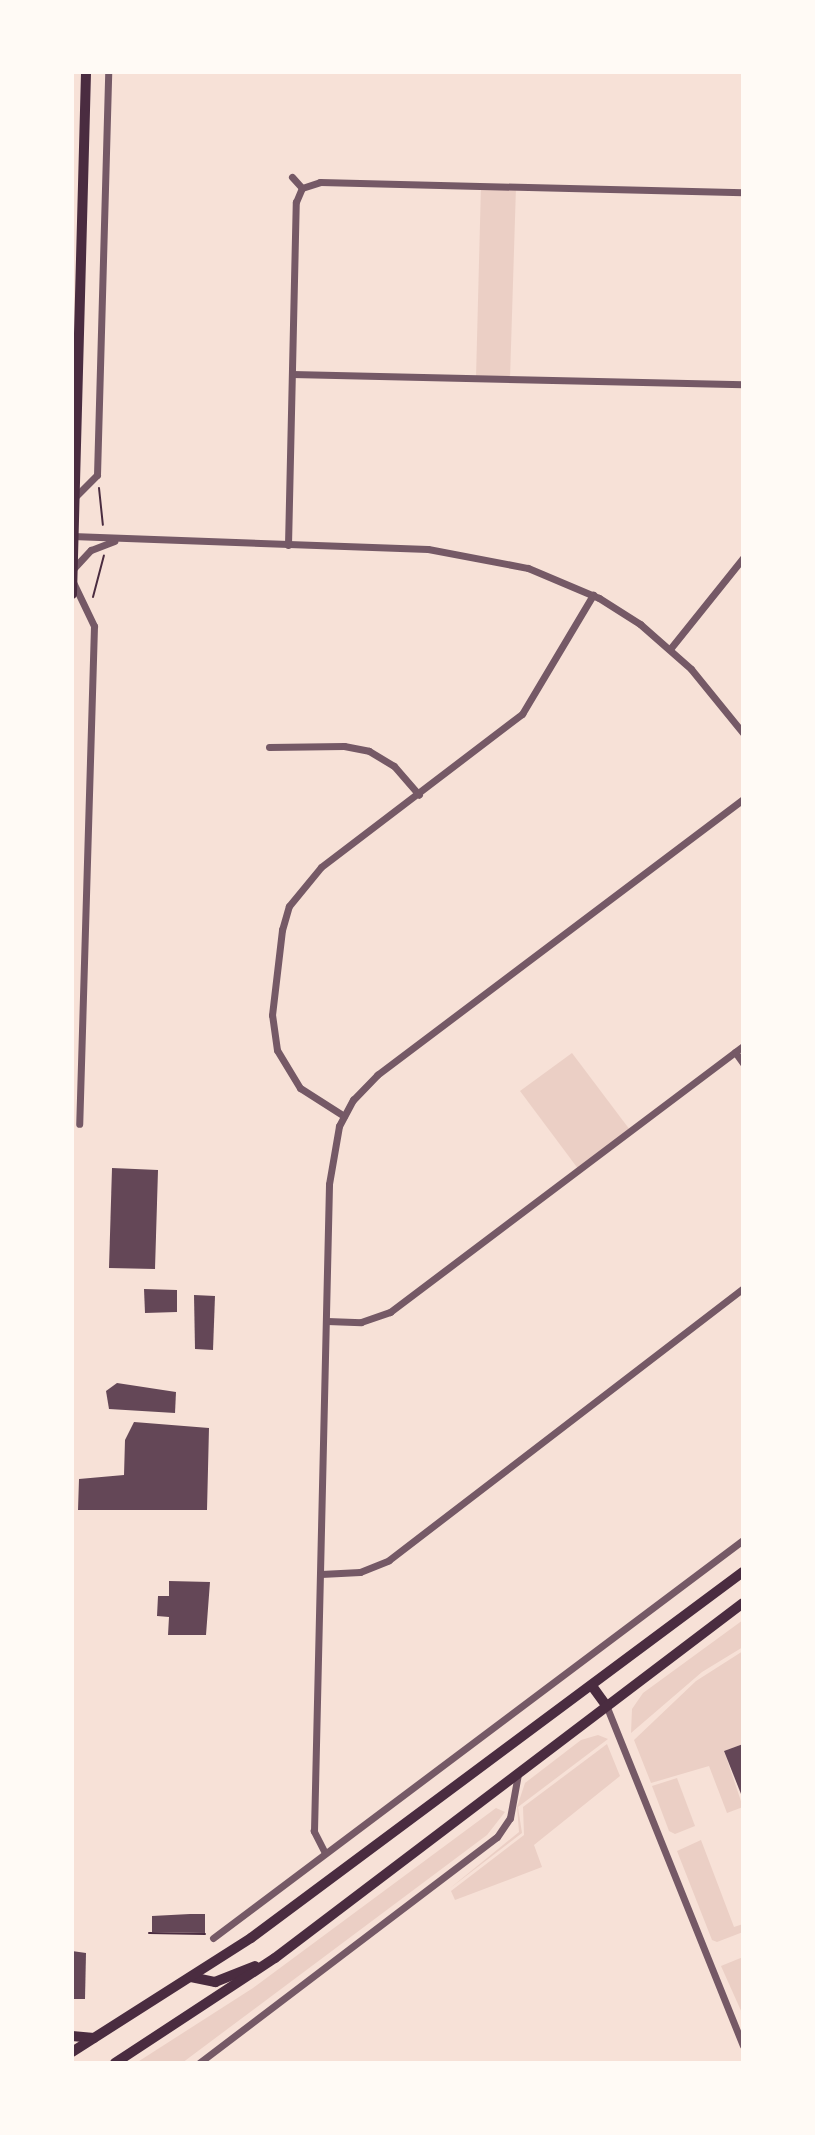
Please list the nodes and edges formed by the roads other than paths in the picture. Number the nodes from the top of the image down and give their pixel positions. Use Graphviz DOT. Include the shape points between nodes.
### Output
graph roads {
  1 [pos="86,72"];
  2 [pos="108,72"];
  3 [pos="292,177"];
  4 [pos="302,188"];
  5 [pos="743,192"];
  6 [pos="292,374"];
  7 [pos="743,384"];
  8 [pos="75,497"];
  9 [pos="73,536"];
  10 [pos="116,540"];
  11 [pos="288,545"];
  12 [pos="743,558"];
  13 [pos="73,569"];
  14 [pos="72,580"];
  15 [pos="72,594"];
  16 [pos="593,595"];
  17 [pos="670,649"];
  18 [pos="743,733"];
  19 [pos="269,747"];
  20 [pos="419,795"];
  21 [pos="743,799"];
  22 [pos="743,1046"];
  23 [pos="735,1052"];
  24 [pos="743,1063"];
  25 [pos="80,1101"];
  26 [pos="72,1107"];
  27 [pos="344,1116"];
  28 [pos="79,1124"];
  29 [pos="743,1288"];
  30 [pos="327,1321"];
  31 [pos="743,1540"];
  32 [pos="743,1572"];
  33 [pos="321,1574"];
  34 [pos="743,1603"];
  35 [pos="592,1686"];
  36 [pos="606,1705"];
  37 [pos="518,1772"];
  38 [pos="325,1853"];
  39 [pos="213,1938"];
  40 [pos="275,1958"];
  41 [pos="191,1977"];
  42 [pos="72,2036"];
  43 [pos="95,2038"];
  44 [pos="743,2045"];
  45 [pos="72,2052"];
  46 [pos="115,2063"];
  47 [pos="199,2063"];
  1 -- 8 [label="main road"];
  2 -- 8 [label="street" via="96,479"];
  3 -- 4 [label="street"];
  4 -- 5 [label="street" via="320,182"];
  4 -- 6 [label="street" via="296,202"];
  6 -- 7 [label="street"];
  6 -- 11 [label="street"];
  8 -- 9 [label="main road"];
  9 -- 10 [label="street"];
  9 -- 13 [label="main road"];
  10 -- 11 [label="street"];
  10 -- 13 [label="street" via="96,547"];
  11 -- 16 [label="street" via="479,555 550,575"];
  12 -- 17 [label="street"];
  13 -- 14 [label="main road"];
  14 -- 15 [label="main road"];
  14 -- 25 [label="street" via="91,610"];
  16 -- 17 [label="street"];
  16 -- 20 [label="street" via="533,701 507,728"];
  17 -- 18 [label="street"];
  19 -- 20 [label="street" via="369,751 394,766"];
  20 -- 27 [label="street" via="311,877 295,896 282,930 272,1015 277,1050 300,1088"];
  21 -- 27 [label="street" via="377,1075"];
  22 -- 23 [label="street"];
  23 -- 24 [label="street"];
  23 -- 30 [label="street" via="390,1312 361,1322"];
  25 -- 26 [label="street"];
  25 -- 28 [label="street"];
  27 -- 30 [label="street" via="331,1161"];
  29 -- 33 [label="street" via="389,1560 360,1572"];
  30 -- 33 [label="street"];
  31 -- 38 [label="street"];
  32 -- 35 [label="main road"];
  33 -- 38 [label="street" via="314,1831"];
  34 -- 36 [label="main road"];
  35 -- 36 [label="main road"];
  35 -- 41 [label="main road" via="301,1903"];
  36 -- 37 [label="main road"];
  36 -- 44 [label="street"];
  37 -- 40 [label="main road"];
  37 -- 47 [label="street" via="510,1818 497,1837"];
  38 -- 39 [label="street"];
  40 -- 41 [label="main road" via="215,1982"];
  40 -- 46 [label="main road"];
  41 -- 43 [label="main road"];
  42 -- 43 [label="main road"];
  43 -- 45 [label="main road"];
}
